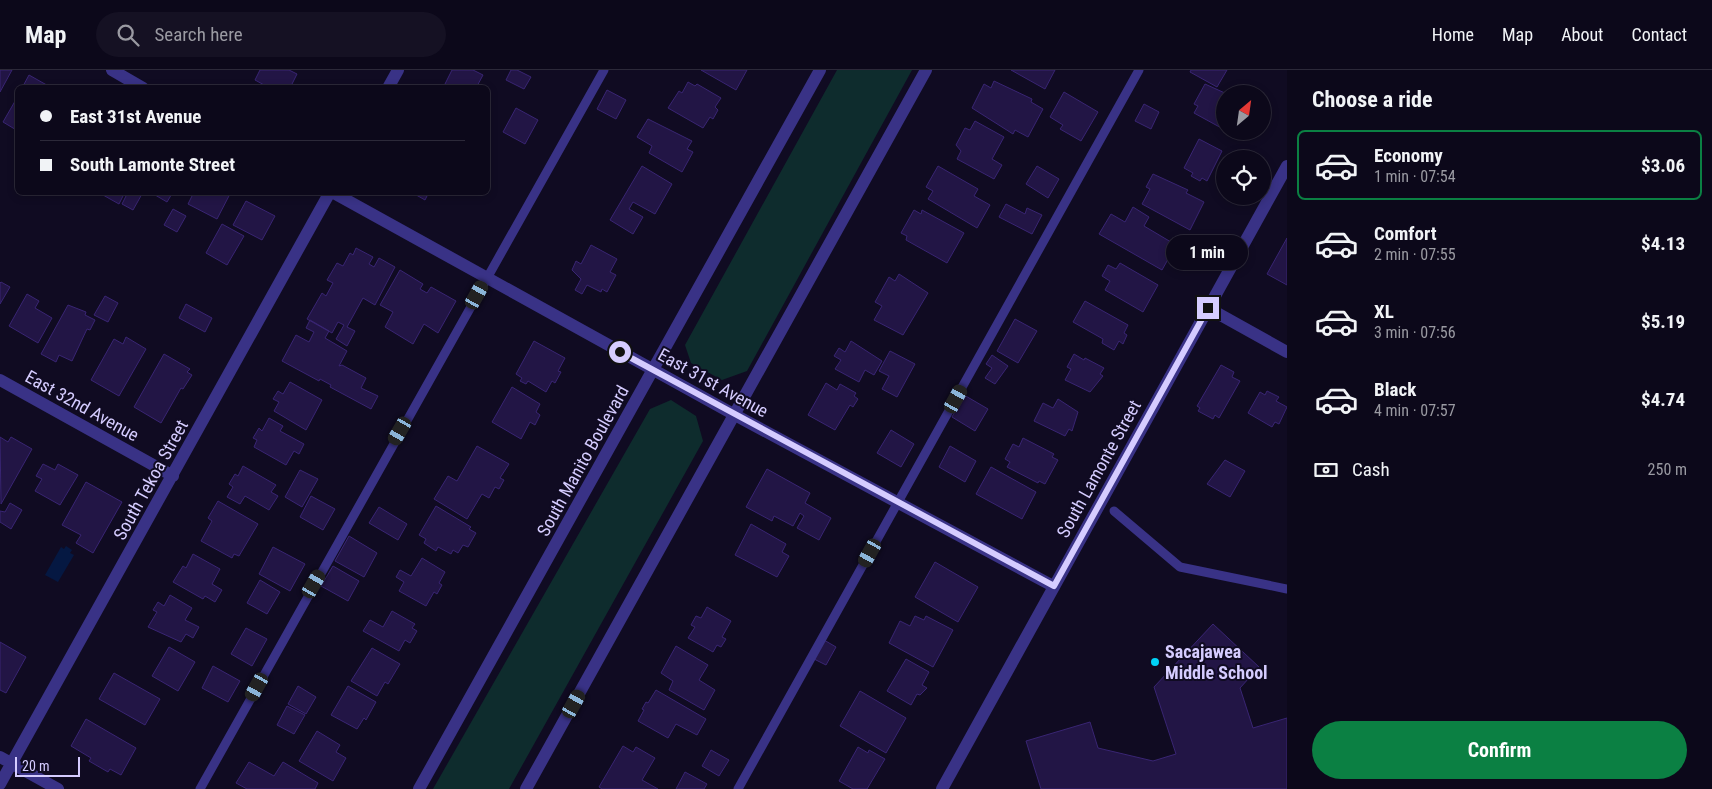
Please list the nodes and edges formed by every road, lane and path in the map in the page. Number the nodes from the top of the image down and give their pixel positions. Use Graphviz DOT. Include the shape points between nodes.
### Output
graph roads {
  1 [pos="112,70"];
  2 [pos="398,70"];
  3 [pos="604,70"];
  4 [pos="820,70"];
  5 [pos="926,70"];
  6 [pos="1138,70"];
  7 [pos="138,85"];
  8 [pos="390,85"];
  9 [pos="1287,166"];
  10 [pos="329,195"];
  11 [pos="336,195"];
  12 [pos="486,278"];
  13 [pos="1208,308"];
  14 [pos="1287,352"];
  15 [pos="653,370"];
  16 [pos="0,380"];
  17 [pos="735,415"];
  18 [pos="174,476"];
  19 [pos="898,503"];
  20 [pos="1114,511"];
  21 [pos="1054,586"];
  22 [pos="1287,589"];
  23 [pos="0,756"];
  24 [pos="12,763"];
  25 [pos="0,784"];
  26 [pos="58,789"];
  27 [pos="200,789"];
  28 [pos="419,789"];
  29 [pos="526,789"];
  30 [pos="738,789"];
  31 [pos="942,789"];
  1 -- 7 [label="street"];
  2 -- 8 [label="street"];
  3 -- 12 [label="lane"];
  4 -- 15 [label="street, South Manito Boulevard"];
  5 -- 17 [label="street"];
  6 -- 19 [label="lane"];
  9 -- 13 [label="street, South Lamonte Street"];
  10 -- 18 [label="street, South Tekoa Street"];
  11 -- 12 [label="street, East 31st Avenue"];
  12 -- 15 [label="street, East 31st Avenue"];
  12 -- 27 [label="lane"];
  13 -- 14 [label="street"];
  13 -- 21 [label="street, South Lamonte Street"];
  15 -- 17 [label="street, East 31st Avenue"];
  15 -- 28 [label="street, South Manito Boulevard"];
  16 -- 18 [label="street, East 32nd Avenue"];
  17 -- 19 [label="street, East 31st Avenue"];
  17 -- 29 [label="street"];
  18 -- 24 [label="street, South Tekoa Street"];
  19 -- 21 [label="street, East 31st Avenue"];
  19 -- 30 [label="lane"];
  20 -- 22 [label="lane" via="1180,567"];
  21 -- 31 [label="street, South Lamonte Street"];
  23 -- 24 [label="street"];
  24 -- 25 [label="street, South Tekoa Street"];
  24 -- 26 [label="street"];
}
